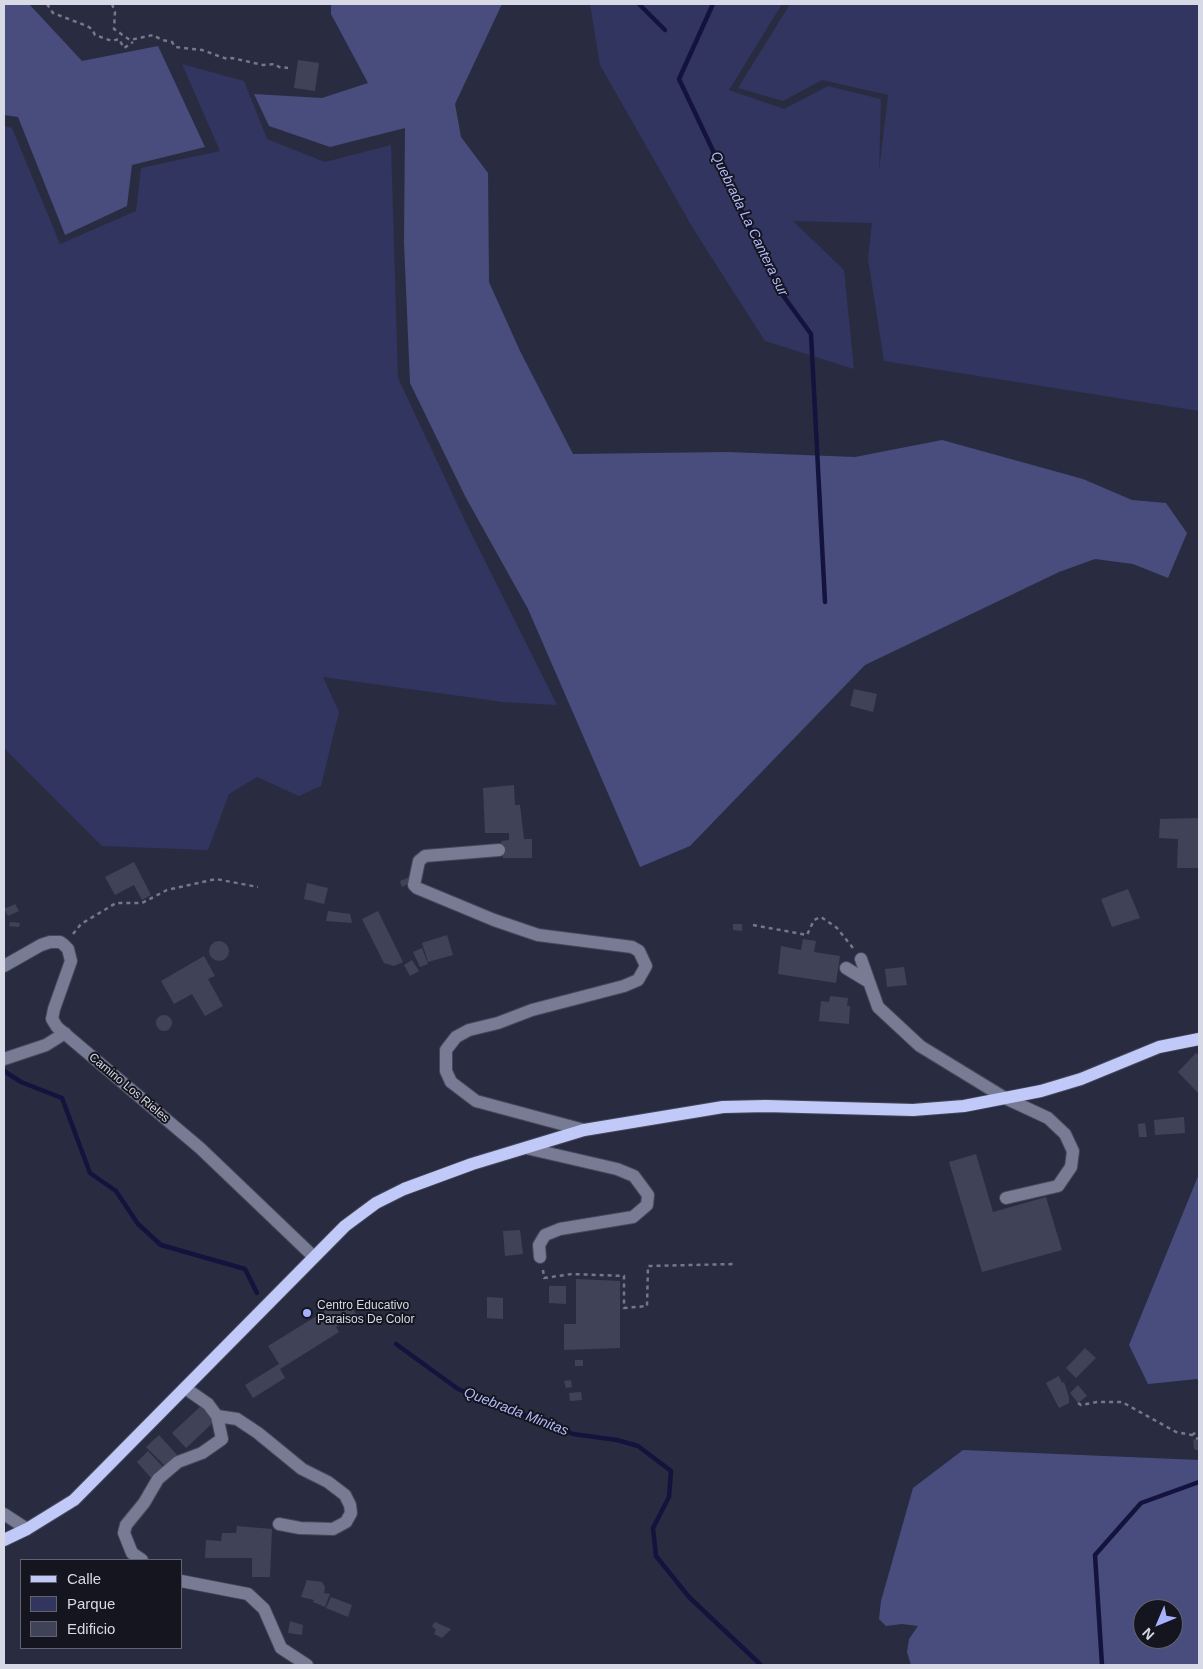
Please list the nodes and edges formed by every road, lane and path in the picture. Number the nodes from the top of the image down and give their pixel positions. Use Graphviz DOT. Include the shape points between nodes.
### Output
graph roads {
  1 [pos="46,4"];
  2 [pos="112,4"];
  3 [pos="134,41"];
  4 [pos="288,68"];
  5 [pos="500,850"];
  6 [pos="258,887"];
  7 [pos="753,925"];
  8 [pos="63,944"];
  9 [pos="861,959"];
  10 [pos="4,966"];
  11 [pos="846,968"];
  12 [pos="869,982"];
  13 [pos="65,1033"];
  14 [pos="1199,1039"];
  15 [pos="4,1059"];
  16 [pos="1005,1098"];
  17 [pos="584,1130"];
  18 [pos="526,1148"];
  19 [pos="1006,1198"];
  20 [pos="314,1257"];
  21 [pos="540,1257"];
  22 [pos="736,1264"];
  23 [pos="185,1388"];
  24 [pos="1078,1403"];
  25 [pos="217,1416"];
  26 [pos="1199,1430"];
  27 [pos="1192,1435"];
  28 [pos="1198,1439"];
  29 [pos="4,1514"];
  30 [pos="279,1524"];
  31 [pos="27,1529"];
  32 [pos="4,1540"];
  33 [pos="141,1559"];
  34 [pos="182,1582"];
  35 [pos="307,1665"];
  1 -- 3 [label="path" via="53,13 87,26 96,35 112,41 119,39 124,48"];
  2 -- 3 [label="path" via="116,33"];
  3 -- 4 [label="path" via="153,35 176,46 202,50 227,59"];
  5 -- 17 [label="street" via="422,857 415,886 538,935 632,947 640,951 646,966 638,980 624,986 469,1030 456,1037 446,1050 446,1071 451,1082 476,1100"];
  6 -- 8 [label="path" via="216,878 167,890 142,902 116,902 81,924"];
  7 -- 9 [label="path" via="807,935 814,920 822,916 837,928"];
  8 -- 10 [label="street" via="50,942 41,945"];
  8 -- 13 [label="street, Camino Los Rieles" via="71,961 52,1019 56,1027"];
  9 -- 12 [label="street"];
  11 -- 12 [label="street"];
  12 -- 16 [label="street" via="878,1007 920,1046"];
  13 -- 15 [label="street" via="46,1045"];
  13 -- 20 [label="street, Camino Los Rieles" via="200,1148"];
  14 -- 16 [label="main road" via="1159,1047 1081,1078"];
  16 -- 17 [label="main road" via="964,1106 913,1110 723,1107"];
  16 -- 19 [label="street" via="1048,1118 1066,1134 1073,1152 1071,1167 1058,1186"];
  17 -- 18 [label="main road"];
  18 -- 20 [label="main road" via="404,1189 376,1203 345,1226"];
  18 -- 21 [label="street" via="617,1169 634,1176 648,1195 647,1205 633,1217 560,1229 545,1235 539,1244"];
  20 -- 23 [label="main road"];
  21 -- 22 [label="path" via="544,1278 572,1274 624,1276 624,1308 647,1306 648,1266"];
  23 -- 25 [label="street" via="208,1404"];
  23 -- 31 [label="main road" via="74,1500"];
  24 -- 27 [label="path" via="1122,1402 1176,1432"];
  25 -- 30 [label="street" via="237,1419 258,1432 302,1470 328,1482 345,1495 350,1506 351,1513 346,1522 334,1529"];
  25 -- 33 [label="street" via="222,1440 202,1453 178,1462 158,1480 126,1525 124,1533 132,1553"];
  26 -- 27 [label="path"];
  27 -- 28 [label="path"];
  29 -- 31 [label="street"];
  31 -- 32 [label="main road"];
  34 -- 35 [label="street" via="248,1594 264,1609 281,1648"];
}
